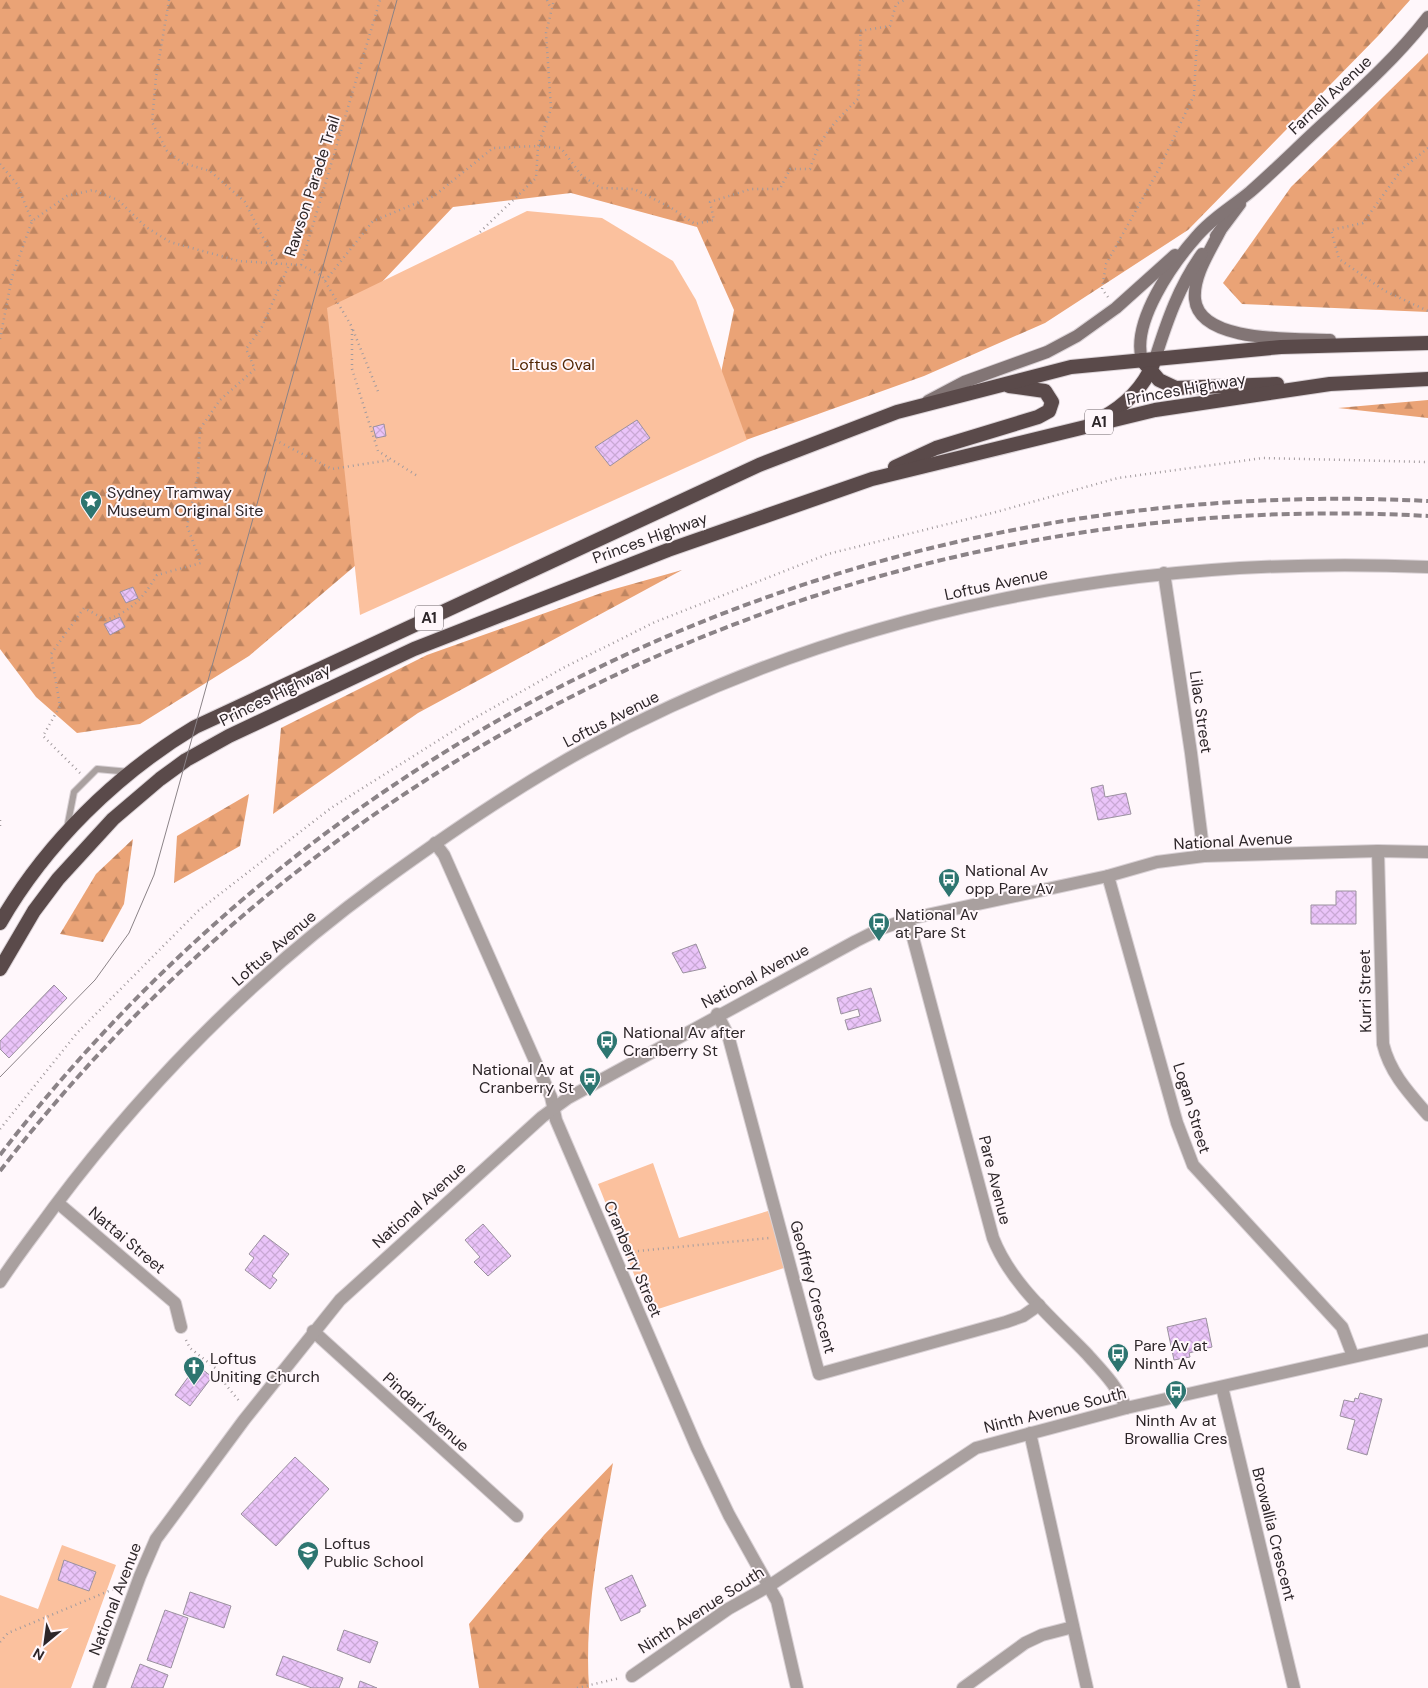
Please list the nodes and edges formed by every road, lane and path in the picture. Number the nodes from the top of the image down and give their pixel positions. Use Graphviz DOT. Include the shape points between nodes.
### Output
graph roads {
  1 [pos="170,0"];
  2 [pos="380,0"];
  3 [pos="547,0"];
  4 [pos="554,0"];
  5 [pos="905,0"];
  6 [pos="1199,0"];
  7 [pos="552,10"];
  8 [pos="1428,17"];
  9 [pos="538,146"];
  10 [pos="1428,148"];
  11 [pos="0,164"];
  12 [pos="1249,192"];
  13 [pos="32,221"];
  14 [pos="1220,231"];
  15 [pos="480,232"];
  16 [pos="1198,235"];
  17 [pos="277,265"];
  18 [pos="289,265"];
  19 [pos="301,265"];
  20 [pos="325,281"];
  21 [pos="1116,308"];
  22 [pos="1428,311"];
  23 [pos="352,327"];
  24 [pos="0,339"];
  25 [pos="1379,343"];
  26 [pos="1428,343"];
  27 [pos="1149,363"];
  28 [pos="1428,378"];
  29 [pos="1330,384"];
  30 [pos="996,385"];
  31 [pos="379,394"];
  32 [pos="922,405"];
  33 [pos="1083,426"];
  34 [pos="275,440"];
  35 [pos="392,460"];
  36 [pos="1428,462"];
  37 [pos="419,477"];
  38 [pos="872,479"];
  39 [pos="1428,567"];
  40 [pos="1164,574"];
  41 [pos="131,772"];
  42 [pos="86,780"];
  43 [pos="0,820"];
  44 [pos="0,826"];
  45 [pos="66,834"];
  46 [pos="435,843"];
  47 [pos="1378,851"];
  48 [pos="1428,852"];
  49 [pos="1204,856"];
  50 [pos="1108,876"];
  51 [pos="908,919"];
  52 [pos="0,923"];
  53 [pos="0,968"];
  54 [pos="717,1014"];
  55 [pos="554,1107"];
  56 [pos="1428,1115"];
  57 [pos="0,1129"];
  58 [pos="58,1203"];
  59 [pos="783,1237"];
  60 [pos="612,1254"];
  61 [pos="0,1282"];
  62 [pos="1039,1304"];
  63 [pos="181,1327"];
  64 [pos="313,1331"];
  65 [pos="1428,1340"];
  66 [pos="1353,1356"];
  67 [pos="1222,1387"];
  68 [pos="1126,1408"];
  69 [pos="249,1413"];
  70 [pos="1030,1433"];
  71 [pos="517,1516"];
  72 [pos="769,1586"];
  73 [pos="116,1588"];
  74 [pos="1073,1627"];
  75 [pos="0,1642"];
  76 [pos="632,1676"];
  77 [pos="99,1688"];
  78 [pos="577,1688"];
  79 [pos="798,1688"];
  80 [pos="963,1688"];
  81 [pos="1087,1688"];
  82 [pos="1294,1688"];
  1 -- 17 [label="path" via="156,77 152,122 167,151 183,163 210,171 245,202"];
  2 -- 19 [label="path, Rawson Parade Trail"];
  3 -- 7 [label="path"];
  4 -- 7 [label="path"];
  5 -- 9 [label="path" via="896,4 890,26 860,31 859,98 828,129 817,147 810,169 790,169 780,190 751,189 710,202 714,220 695,224 634,189 601,188 582,176 561,148"];
  6 -- 21 [label="path" via="1194,95 1159,170 1106,264 1102,289"];
  7 -- 9 [label="path" via="546,33 551,109"];
  8 -- 12 [label="main road, Farnell Avenue" via="1378,73"];
  9 -- 15 [label="path" via="536,178"];
  9 -- 20 [label="path" via="493,148 434,196 373,221"];
  10 -- 22 [label="path" via="1402,169 1363,223 1331,230 1339,259 1385,292"];
  11 -- 13 [label="path" via="18,184"];
  12 -- 14 [label="main road, Farnell Avenue"];
  12 -- 16 [label="main road, Farnell Avenue"];
  13 -- 17 [label="path, Rawson Parade Trail" via="67,196 93,190 118,200 146,227 170,242 239,261"];
  13 -- 24 [label="path" via="12,277"];
  14 -- 25 [label="main road" via="1204,262 1195,292 1199,313 1210,323 1250,335"];
  14 -- 27 [label="main road, Farnell Avenue" via="1180,289"];
  16 -- 21 [label="main road"];
  16 -- 27 [label="main road, Farnell Avenue" via="1169,274 1149,311 1141,338"];
  17 -- 18 [label="path, Rawson Parade Trail"];
  18 -- 19 [label="path, Rawson Parade Trail"];
  18 -- 42 [label="path" via="261,329 246,349 255,369 220,400 200,428 198,476 187,526 201,563 157,575 147,592 126,612 106,620 84,608 51,654 60,706 43,736"];
  19 -- 20 [label="path"];
  20 -- 23 [label="path"];
  21 -- 32 [label="main road" via="1063,344 964,382"];
  23 -- 31 [label="path"];
  23 -- 35 [label="path" via="352,369 357,386 378,451"];
  25 -- 26 [label="highway, Princes Highway / A1"];
  25 -- 27 [label="highway, Princes Highway / A1" via="1248,349"];
  27 -- 29 [label="highway" via="1165,384 1182,389 1253,384"];
  27 -- 30 [label="highway, Princes Highway / A1" via="1072,367"];
  27 -- 33 [label="highway" via="1141,386 1122,405"];
  28 -- 29 [label="highway, Princes Highway / A1"];
  29 -- 33 [label="highway, Princes Highway / A1" via="1155,410"];
  30 -- 32 [label="highway, Princes Highway / A1"];
  30 -- 38 [label="highway" via="1042,390 1051,399 1050,408 1038,417 936,448"];
  32 -- 41 [label="highway, Princes Highway / A1" via="845,430 639,518 195,727"];
  33 -- 38 [label="highway, Princes Highway / A1"];
  34 -- 35 [label="path" via="332,469"];
  35 -- 37 [label="path"];
  36 -- 57 [label="path" via="1263,458 1118,478 828,554 655,622 563,668 449,734 332,808 198,910 77,1033"];
  38 -- 53 [label="highway, Princes Highway / A1" via="503,612 306,698 212,745 160,778 90,843 34,911"];
  39 -- 40 [label="street, Loftus Avenue" via="1233,567"];
  40 -- 46 [label="street, Loftus Avenue" via="1083,584 965,606 796,655 648,717 585,749 508,794"];
  40 -- 49 [label="street, Lilac Street"];
  41 -- 42 [label="lane" via="97,769"];
  41 -- 45 [label="highway, Princes Highway / A1"];
  42 -- 45 [label="lane" via="74,792"];
  43 -- 44 [label="path"];
  45 -- 52 [label="highway, Princes Highway / A1" via="32,874"];
  46 -- 55 [label="street, Cranberry Street" via="451,872"];
  46 -- 58 [label="street, Loftus Avenue" via="298,946 202,1034 144,1096"];
  47 -- 48 [label="street, National Avenue"];
  47 -- 49 [label="street, National Avenue"];
  47 -- 56 [label="street, Kurri Street" via="1383,1044 1387,1060 1404,1088"];
  49 -- 50 [label="street, National Avenue" via="1157,862"];
  50 -- 51 [label="street, National Avenue"];
  50 -- 66 [label="street, Logan Street" via="1178,1123 1193,1165 1342,1328"];
  51 -- 54 [label="street, National Avenue" via="872,932"];
  51 -- 62 [label="street, Pare Avenue" via="993,1238 1002,1260"];
  54 -- 55 [label="street, National Avenue"];
  54 -- 59 [label="street, Geoffrey Crescent" via="728,1035"];
  55 -- 60 [label="street, Cranberry Street" via="556,1120"];
  55 -- 64 [label="street, National Avenue" via="368,1272"];
  58 -- 61 [label="street, Loftus Avenue"];
  58 -- 63 [label="street, Nattai Street" via="180,1300"];
  59 -- 60 [label="path"];
  59 -- 62 [label="street, Geoffrey Crescent" via="819,1374 1006,1322 1023,1316"];
  60 -- 72 [label="street, Cranberry Street" via="721,1498"];
  62 -- 68 [label="street, Pare Avenue" via="1115,1385"];
  63 -- 69 [label="path" via="190,1348 219,1371"];
  64 -- 69 [label="street, National Avenue"];
  64 -- 71 [label="street, Pindari Avenue"];
  65 -- 66 [label="street, Ninth Avenue South"];
  66 -- 67 [label="street, Ninth Avenue South"];
  67 -- 68 [label="street, Ninth Avenue South"];
  67 -- 82 [label="street, Browallia Crescent"];
  68 -- 70 [label="street, Ninth Avenue South"];
  69 -- 77 [label="street, National Avenue" via="152,1546"];
  70 -- 72 [label="street, Ninth Avenue South" via="976,1448"];
  70 -- 74 [label="street"];
  72 -- 76 [label="street, Ninth Avenue South" via="728,1609"];
  72 -- 79 [label="street, Cranberry Street" via="783,1620"];
  73 -- 75 [label="path" via="8,1633"];
  74 -- 80 [label="street" via="1025,1643"];
  74 -- 81 [label="street"];
  76 -- 78 [label="path"];
}
